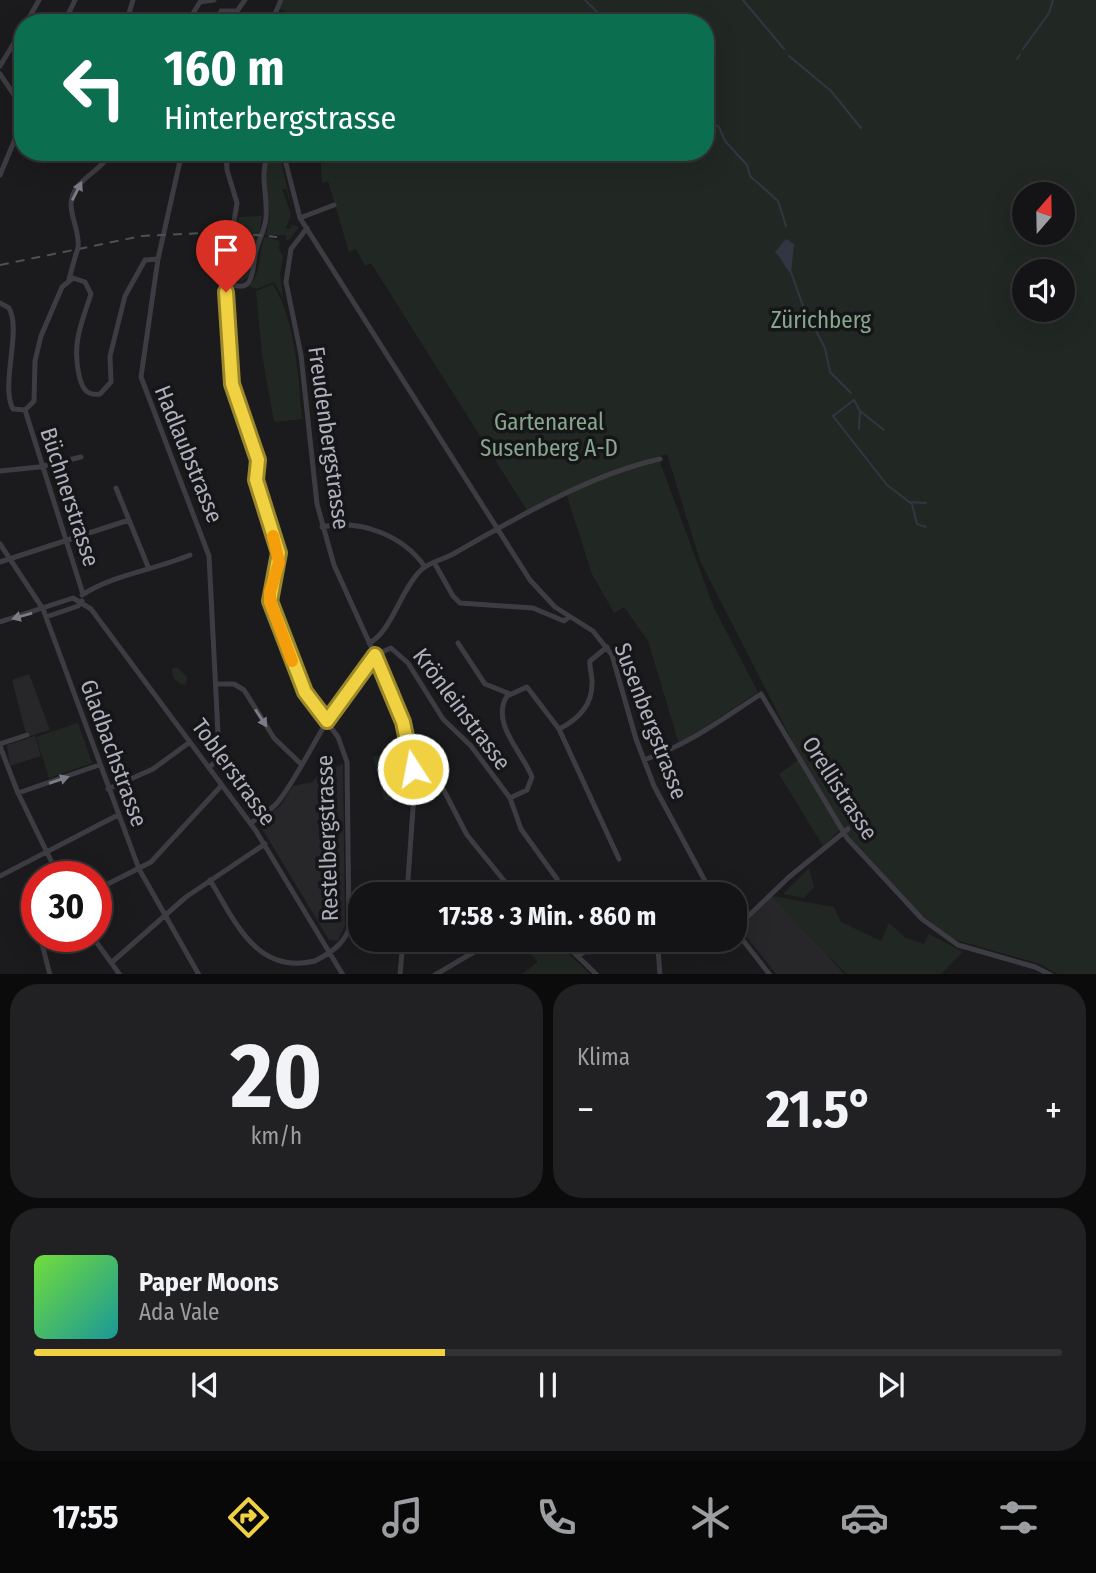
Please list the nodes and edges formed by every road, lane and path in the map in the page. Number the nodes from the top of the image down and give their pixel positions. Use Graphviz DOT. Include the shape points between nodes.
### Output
graph roads {
  1 [pos="214,0"];
  2 [pos="245,0"];
  3 [pos="221,11"];
  4 [pos="193,14"];
  5 [pos="220,14"];
  6 [pos="14,43"];
  7 [pos="0,66"];
  8 [pos="0,74"];
  9 [pos="14,95"];
  10 [pos="14,142"];
  11 [pos="105,161"];
  12 [pos="180,161"];
  13 [pos="226,161"];
  14 [pos="266,161"];
  15 [pos="286,161"];
  16 [pos="0,175"];
  17 [pos="334,205"];
  18 [pos="300,218"];
  19 [pos="307,228"];
  20 [pos="158,259"];
  21 [pos="69,279"];
  22 [pos="227,282"];
  23 [pos="0,303"];
  24 [pos="24,410"];
  25 [pos="81,457"];
  26 [pos="660,459"];
  27 [pos="42,466"];
  28 [pos="0,471"];
  29 [pos="116,488"];
  30 [pos="129,520"];
  31 [pos="322,527"];
  32 [pos="498,530"];
  33 [pos="65,541"];
  34 [pos="0,544"];
  35 [pos="190,555"];
  36 [pos="9,558"];
  37 [pos="0,562"];
  38 [pos="435,564"];
  39 [pos="425,567"];
  40 [pos="149,569"];
  41 [pos="83,594"];
  42 [pos="82,601"];
  43 [pos="43,609"];
  44 [pos="46,617"];
  45 [pos="569,617"];
  46 [pos="0,622"];
  47 [pos="369,643"];
  48 [pos="458,643"];
  49 [pos="607,647"];
  50 [pos="375,655"];
  51 [pos="217,684"];
  52 [pos="510,694"];
  53 [pos="327,721"];
  54 [pos="559,729"];
  55 [pos="27,735"];
  56 [pos="190,742"];
  57 [pos="0,744"];
  58 [pos="410,751"];
  59 [pos="644,760"];
  60 [pos="99,765"];
  61 [pos="302,765"];
  62 [pos="209,767"];
  63 [pos="222,785"];
  64 [pos="108,789"];
  65 [pos="18,793"];
  66 [pos="510,798"];
  67 [pos="118,815"];
  68 [pos="251,823"];
  69 [pos="846,831"];
  70 [pos="265,844"];
  71 [pos="46,851"];
  72 [pos="619,859"];
  73 [pos="51,861"];
  74 [pos="139,869"];
  75 [pos="0,876"];
  76 [pos="557,879"];
  77 [pos="210,880"];
  78 [pos="112,882"];
  79 [pos="408,882"];
  80 [pos="506,882"];
  81 [pos="705,882"];
  82 [pos="164,916"];
  83 [pos="747,917"];
  84 [pos="747,945"];
  85 [pos="44,952"];
  86 [pos="103,952"];
  87 [pos="330,952"];
  88 [pos="402,952"];
  89 [pos="473,952"];
  90 [pos="574,952"];
  91 [pos="578,956"];
  92 [pos="256,958"];
  93 [pos="111,963"];
  94 [pos="294,971"];
  95 [pos="50,974"];
  96 [pos="119,974"];
  97 [pos="197,974"];
  98 [pos="342,974"];
  99 [pos="400,974"];
  100 [pos="437,974"];
  101 [pos="596,974"];
  102 [pos="660,974"];
  103 [pos="769,974"];
  104 [pos="1049,974"];
  1 -- 3 [label="street"];
  1 -- 4 [label="street" via="200,2"];
  2 -- 3 [label="street" via="237,11"];
  3 -- 5 [label="street"];
  6 -- 7 [label="street"];
  8 -- 9 [label="street"];
  10 -- 16 [label="street"];
  21 -- 11 [label="street, one-way" via="78,248 74,191"];
  12 -- 20 [label="street, Hadlaubstrasse"];
  13 -- 22 [label="street, Restelbergstrasse" via="237,203 226,256"];
  14 -- 22 [label="street" via="262,175 266,219 254,276 243,286"];
  15 -- 18 [label="street"];
  17 -- 18 [label="street"];
  18 -- 19 [label="street, Susenbergstrasse"];
  19 -- 31 [label="street, Freudenbergstrasse" via="291,249 286,282 301,355"];
  19 -- 32 [label="street, Susenbergstrasse"];
  20 -- 21 [label="street" via="145,260 130,283 110,356 109,386 100,394 83,389 75,356 90,289 82,279"];
  20 -- 51 [label="street, Hadlaubstrasse" via="141,377 208,547"];
  21 -- 24 [label="street" via="41,336 35,361 36,395"];
  22 -- 53 [label="street, Restelbergstrasse" via="232,384 258,460 256,480 279,553 270,601 305,692"];
  23 -- 24 [label="street" via="12,316 4,356 5,398 13,409"];
  24 -- 27 [label="street, Büchnerstrasse"];
  25 -- 27 [label="street"];
  26 -- 32 [label="street" via="618,471"];
  27 -- 28 [label="street"];
  27 -- 33 [label="street, Büchnerstrasse"];
  29 -- 30 [label="street"];
  30 -- 33 [label="street"];
  30 -- 40 [label="street"];
  31 -- 39 [label="street" via="347,524 369,528 402,545"];
  31 -- 47 [label="street, Freudenbergstrasse"];
  32 -- 38 [label="street"];
  32 -- 45 [label="street, Susenbergstrasse" via="535,586"];
  33 -- 36 [label="street"];
  33 -- 41 [label="street, Büchnerstrasse"];
  34 -- 36 [label="street, Gladbachstrasse"];
  35 -- 40 [label="street"];
  36 -- 37 [label="street"];
  36 -- 43 [label="street, Gladbachstrasse"];
  38 -- 39 [label="street"];
  38 -- 45 [label="street" via="460,603 533,608 564,621"];
  39 -- 47 [label="street" via="404,592 381,637"];
  40 -- 41 [label="street"];
  41 -- 42 [label="street"];
  42 -- 43 [label="street" via="73,598"];
  42 -- 44 [label="street"];
  42 -- 56 [label="street, Toblerstrasse"];
  43 -- 44 [label="street, Gladbachstrasse"];
  43 -- 46 [label="street, one-way"];
  44 -- 60 [label="street, Gladbachstrasse"];
  45 -- 49 [label="street, Susenbergstrasse" via="593,631"];
  47 -- 50 [label="street, Freudenbergstrasse"];
  48 -- 52 [label="street" via="485,684"];
  49 -- 54 [label="street" via="590,662 592,692 581,714"];
  49 -- 59 [label="street, Susenbergstrasse"];
  50 -- 53 [label="street"];
  50 -- 58 [label="street, Freudenbergstrasse"];
  50 -- 66 [label="street, Krönleinstrasse" via="391,648 403,657 443,719 471,746"];
  51 -- 61 [label="street, one-way" via="234,684 244,690 274,738"];
  51 -- 62 [label="street, Hadlaubstrasse" via="219,753"];
  52 -- 54 [label="street, Krönleinstrasse" via="528,687"];
  52 -- 66 [label="street, Krönleinstrasse" via="503,702 503,715 532,777 527,790"];
  53 -- 61 [label="street"];
  53 -- 87 [label="street, Restelbergstrasse" via="347,762 349,834 349,929"];
  54 -- 72 [label="street"];
  55 -- 57 [label="street"];
  56 -- 62 [label="street, Toblerstrasse"];
  56 -- 64 [label="street" via="153,769"];
  57 -- 65 [label="street"];
  58 -- 79 [label="street, Freudenbergstrasse" via="414,794"];
  58 -- 80 [label="street" via="426,756 467,835"];
  59 -- 69 [label="street, Orellistrasse" via="729,718 761,694"];
  59 -- 81 [label="street, Susenbergstrasse" via="667,814"];
  60 -- 64 [label="street, Gladbachstrasse"];
  65 -- 60 [label="street, one-way"];
  61 -- 68 [label="street" via="274,806"];
  62 -- 63 [label="street, Toblerstrasse"];
  63 -- 68 [label="street, Toblerstrasse"];
  63 -- 74 [label="street" via="151,862"];
  64 -- 67 [label="street, Gladbachstrasse"];
  65 -- 71 [label="street"];
  66 -- 76 [label="street" via="521,829"];
  67 -- 71 [label="street"];
  67 -- 74 [label="street, Gladbachstrasse"];
  68 -- 70 [label="street, Toblerstrasse"];
  69 -- 83 [label="street"];
  69 -- 104 [label="street, Orellistrasse" via="941,936"];
  70 -- 77 [label="street"];
  70 -- 87 [label="street, Toblerstrasse"];
  71 -- 73 [label="street"];
  71 -- 75 [label="street"];
  74 -- 78 [label="street"];
  74 -- 82 [label="street, Gladbachstrasse"];
  77 -- 82 [label="street"];
  77 -- 92 [label="street"];
  82 -- 93 [label="street"];
  82 -- 97 [label="street, Gladbachstrasse"];
  84 -- 103 [label="street"];
  85 -- 95 [label="street"];
  86 -- 93 [label="street"];
  87 -- 94 [label="street"];
  87 -- 98 [label="street, Toblerstrasse"];
  88 -- 99 [label="street"];
  89 -- 100 [label="street"];
  90 -- 91 [label="street"];
  91 -- 101 [label="street"];
  91 -- 102 [label="street" via="658,949"];
  93 -- 96 [label="street"];
}
